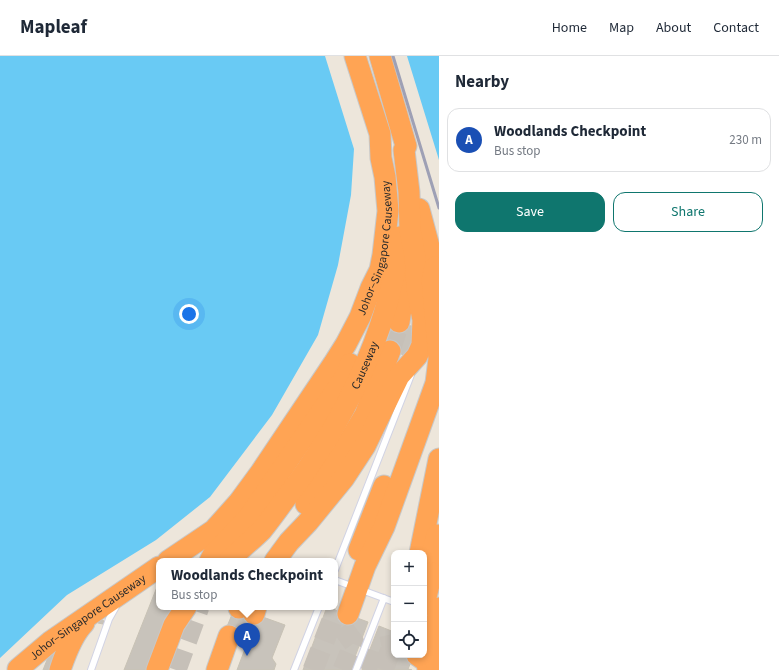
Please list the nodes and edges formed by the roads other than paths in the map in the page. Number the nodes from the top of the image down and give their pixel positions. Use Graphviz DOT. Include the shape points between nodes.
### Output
graph roads {
  1 [pos="356,56"];
  2 [pos="373,56"];
  3 [pos="380,56"];
  4 [pos="380,134"];
  5 [pos="404,150"];
  6 [pos="410,230"];
  7 [pos="438,273"];
  8 [pos="399,322"];
  9 [pos="437,330"];
  10 [pos="360,355"];
  11 [pos="407,368"];
  12 [pos="439,459"];
  13 [pos="432,528"];
  14 [pos="439,545"];
  15 [pos="421,550"];
  16 [pos="426,550"];
  17 [pos="172,558"];
  18 [pos="212,558"];
  19 [pos="232,558"];
  20 [pos="265,558"];
  21 [pos="277,558"];
  22 [pos="427,564"];
  23 [pos="156,569"];
  24 [pos="345,582"];
  25 [pos="123,591"];
  26 [pos="427,594"];
  27 [pos="384,598"];
  28 [pos="391,601"];
  29 [pos="338,605"];
  30 [pos="439,608"];
  31 [pos="184,610"];
  32 [pos="336,611"];
  33 [pos="63,654"];
  34 [pos="421,658"];
  35 [pos="30,666"];
  36 [pos="60,670"];
  37 [pos="91,670"];
  38 [pos="157,670"];
  39 [pos="217,670"];
  40 [pos="229,670"];
  41 [pos="294,670"];
  42 [pos="356,670"];
  43 [pos="428,670"];
  44 [pos="437,670"];
  1 -- 4 [label="highway, Johor–Singapore Causeway"];
  2 -- 5 [label="highway"];
  3 -- 5 [label="highway" via="406,146"];
  4 -- 10 [label="highway, Johor–Singapore Causeway" via="388,211 380,270 360,317"];
  4 -- 10 [label="highway, Causeway" via="389,152 401,209 395,272"];
  5 -- 6 [label="highway"];
  5 -- 7 [label="highway"];
  6 -- 8 [label="highway" via="406,283"];
  6 -- 11 [label="highway" via="423,334 417,356"];
  7 -- 9 [label="highway" via="432,280"];
  9 -- 24 [label="highway" via="434,355"];
  9 -- 24 [label="highway" via="439,359 436,383 382,531 365,566"];
  10 -- 17 [label="highway, Johor–Singapore Causeway" via="282,442 239,502 214,530"];
  10 -- 18 [label="highway, Causeway" via="249,517"];
  10 -- 19 [label="highway, Causeway" via="359,378 306,472 262,530"];
  10 -- 20 [label="highway, Causeway" via="364,415 342,453"];
  11 -- 21 [label="highway" via="399,376 365,446 344,478"];
  11 -- 24 [label="lane" via="411,375"];
  12 -- 13 [label="highway"];
  13 -- 15 [label="highway"];
  13 -- 16 [label="highway"];
  13 -- 22 [label="highway"];
  14 -- 26 [label="highway"];
  23 -- 25 [label="highway, Johor–Singapore Causeway"];
  24 -- 27 [label="lane"];
  24 -- 29 [label="highway"];
  25 -- 33 [label="highway, Johor–Singapore Causeway" via="96,612"];
  25 -- 37 [label="lane" via="109,619"];
  27 -- 28 [label="lane"];
  27 -- 42 [label="lane"];
  30 -- 44 [label="highway" via="434,649"];
  31 -- 38 [label="highway" via="174,625"];
  32 -- 41 [label="lane"];
  33 -- 35 [label="highway, Johor–Singapore Causeway"];
  33 -- 36 [label="highway"];
  34 -- 43 [label="highway" via="427,662"];
  39 -- 40 [label="highway" via="235,638"];
}
